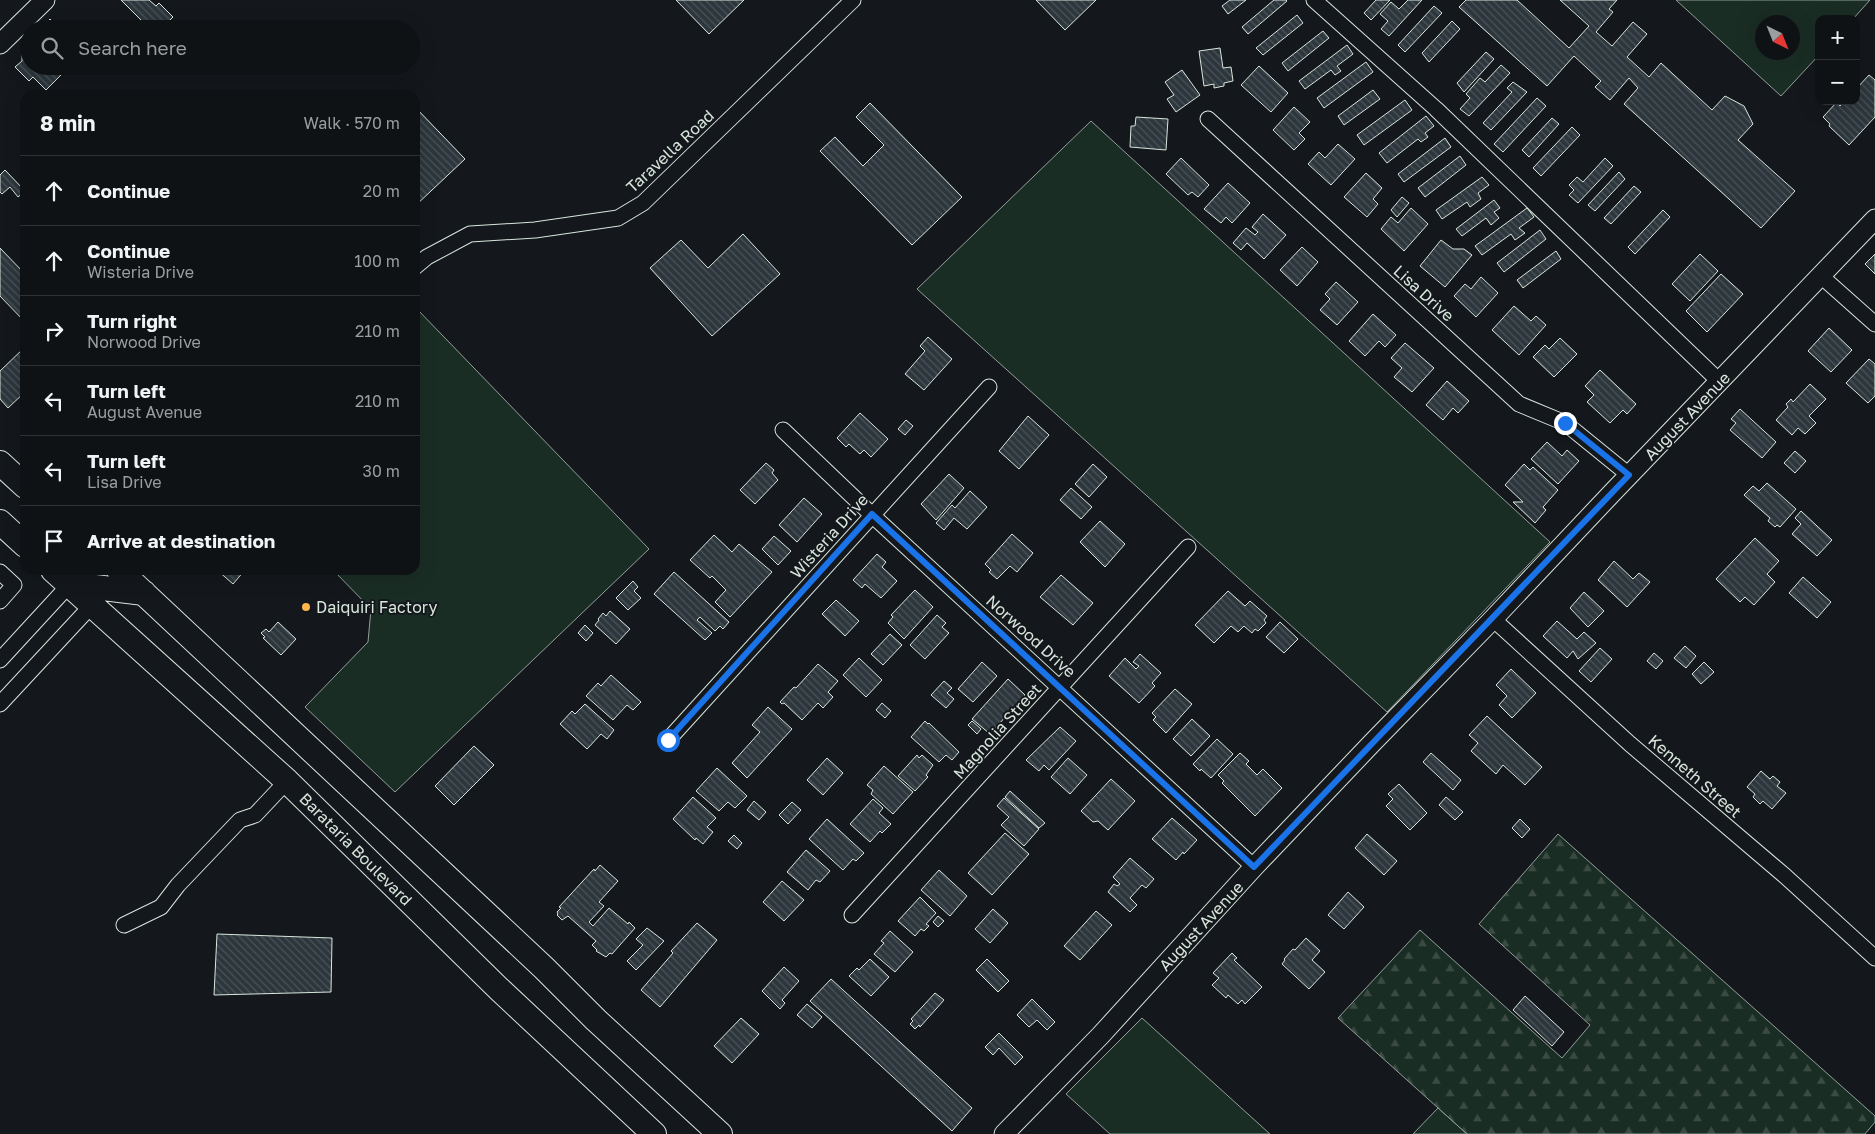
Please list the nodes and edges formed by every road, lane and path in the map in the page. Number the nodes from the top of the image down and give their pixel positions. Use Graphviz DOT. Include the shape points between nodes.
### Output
graph roads {
  1 [pos="45,0"];
  2 [pos="853,0"];
  3 [pos="1314,0"];
  4 [pos="25,20"];
  5 [pos="20,24"];
  6 [pos="0,44"];
  7 [pos="1208,119"];
  8 [pos="1875,219"];
  9 [pos="420,263"];
  10 [pos="1821,276"];
  11 [pos="1875,324"];
  12 [pos="1720,382"];
  13 [pos="989,386"];
  14 [pos="783,430"];
  15 [pos="0,463"];
  16 [pos="1629,475"];
  17 [pos="20,481"];
  18 [pos="872,514"];
  19 [pos="0,522"];
  20 [pos="20,540"];
  21 [pos="1188,548"];
  22 [pos="0,572"];
  23 [pos="124,575"];
  24 [pos="61,577"];
  25 [pos="144,593"];
  26 [pos="0,600"];
  27 [pos="93,604"];
  28 [pos="1493,620"];
  29 [pos="0,660"];
  30 [pos="1061,687"];
  31 [pos="0,704"];
  32 [pos="668,740"];
  33 [pos="287,781"];
  34 [pos="1254,867"];
  35 [pos="852,915"];
  36 [pos="124,925"];
  37 [pos="1875,958"];
  38 [pos="654,1134"];
  39 [pos="720,1134"];
  40 [pos="1004,1134"];
  1 -- 4 [label="street"];
  2 -- 9 [label="street, Taravella Road" via="643,203 618,218 535,230 470,234"];
  3 -- 12 [label="street" via="1436,109"];
  5 -- 6 [label="street"];
  7 -- 16 [label="street, Lisa Drive" via="1519,404 1565,423"];
  8 -- 10 [label="street, August Avenue"];
  10 -- 11 [label="street"];
  10 -- 12 [label="street, August Avenue"];
  12 -- 16 [label="street, August Avenue"];
  13 -- 18 [label="street, Wisteria Drive"];
  14 -- 18 [label="street, Norwood Drive"];
  15 -- 17 [label="main road"];
  16 -- 28 [label="street, August Avenue"];
  18 -- 30 [label="street, Norwood Drive"];
  18 -- 32 [label="street, Wisteria Drive"];
  19 -- 20 [label="main road"];
  21 -- 30 [label="street, Magnolia Street"];
  22 -- 26 [label="street" via="14,586"];
  23 -- 25 [label="main road"];
  24 -- 25 [label="main road"];
  24 -- 27 [label="main road, Barataria Boulevard"];
  24 -- 29 [label="street"];
  25 -- 39 [label="main road"];
  27 -- 31 [label="street"];
  27 -- 33 [label="main road, Barataria Boulevard"];
  28 -- 34 [label="street, August Avenue"];
  28 -- 37 [label="street, Kenneth Street"];
  30 -- 34 [label="street, Norwood Drive"];
  30 -- 35 [label="street, Magnolia Street"];
  33 -- 36 [label="street" via="255,815 240,820 161,907"];
  33 -- 38 [label="main road, Barataria Boulevard" via="499,990"];
  34 -- 40 [label="street, August Avenue" via="1100,1036"];
}
